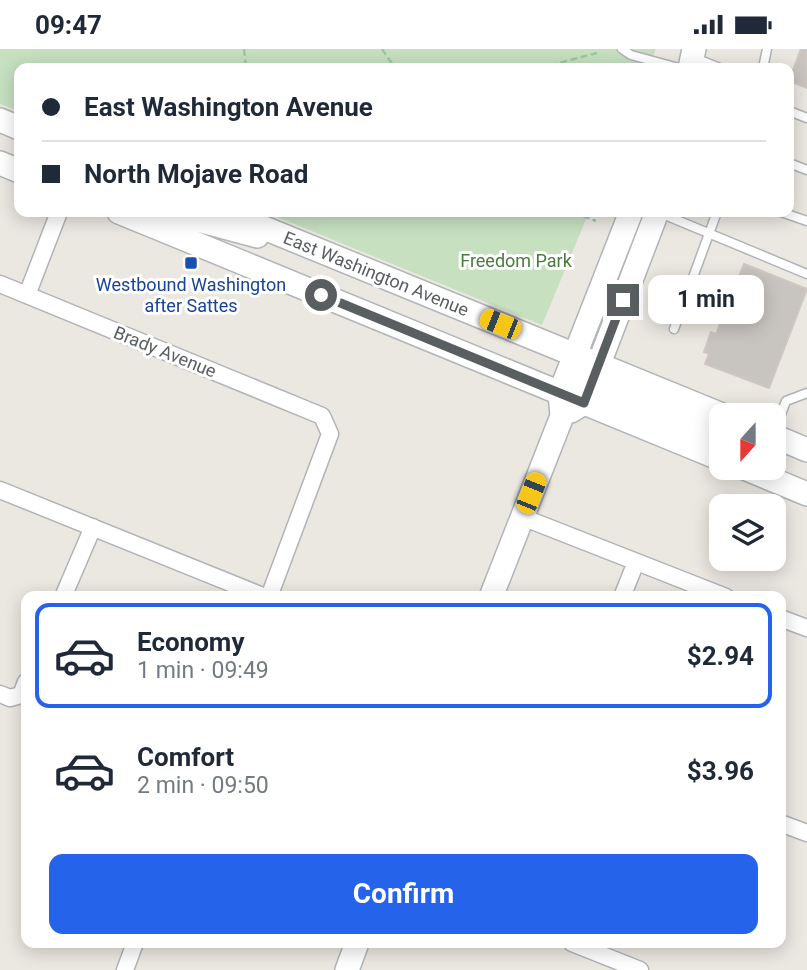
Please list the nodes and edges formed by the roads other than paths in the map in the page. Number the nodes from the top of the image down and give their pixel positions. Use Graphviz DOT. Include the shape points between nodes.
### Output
graph roads {
  1 [pos="622,49"];
  2 [pos="689,61"];
  3 [pos="57,217"];
  4 [pos="132,217"];
  5 [pos="185,217"];
  6 [pos="237,217"];
  7 [pos="629,217"];
  8 [pos="655,217"];
  9 [pos="669,217"];
  10 [pos="715,217"];
  11 [pos="709,233"];
  12 [pos="312,247"];
  13 [pos="807,274"];
  14 [pos="0,284"];
  15 [pos="27,295"];
  16 [pos="674,329"];
  17 [pos="591,384"];
  18 [pos="566,385"];
  19 [pos="807,393"];
  20 [pos="785,403"];
  21 [pos="709,412"];
  22 [pos="709,433"];
  23 [pos="786,441"];
  24 [pos="786,450"];
  25 [pos="807,451"];
  26 [pos="709,452"];
  27 [pos="773,480"];
  28 [pos="0,489"];
  29 [pos="807,494"];
  30 [pos="522,517"];
  31 [pos="93,527"];
  32 [pos="636,562"];
  33 [pos="66,591"];
  34 [pos="252,591"];
  35 [pos="269,591"];
  36 [pos="493,591"];
  37 [pos="624,591"];
  38 [pos="711,591"];
  39 [pos="786,620"];
  40 [pos="807,628"];
  41 [pos="21,690"];
  42 [pos="0,694"];
  43 [pos="786,825"];
  44 [pos="807,833"];
  45 [pos="133,948"];
  46 [pos="355,948"];
  47 [pos="585,948"];
  48 [pos="125,970"];
  49 [pos="347,970"];
  50 [pos="640,970"];
  1 -- 2 [label="lane" via="631,55"];
  3 -- 15 [label="street"];
  4 -- 18 [label="main road, East Washington Avenue"];
  5 -- 12 [label="main road"];
  6 -- 12 [label="main road, East Washington Avenue"];
  7 -- 18 [label="main road"];
  8 -- 17 [label="main road"];
  9 -- 11 [label="lane"];
  10 -- 11 [label="lane"];
  11 -- 13 [label="lane"];
  11 -- 16 [label="lane"];
  12 -- 18 [label="main road, East Washington Avenue"];
  14 -- 15 [label="street, Brady Avenue"];
  15 -- 35 [label="street, Brady Avenue" via="322,416 330,433"];
  17 -- 18 [label="main road, East Washington Avenue"];
  17 -- 18 [label="main road"];
  17 -- 21 [label="main road, East Washington Avenue"];
  17 -- 22 [label="main road"];
  17 -- 26 [label="main road, East Washington Avenue"];
  18 -- 30 [label="main road"];
  19 -- 20 [label="lane"];
  23 -- 25 [label="main road"];
  24 -- 25 [label="main road"];
  27 -- 29 [label="main road"];
  28 -- 31 [label="street"];
  30 -- 32 [label="street"];
  30 -- 36 [label="main road"];
  31 -- 33 [label="street"];
  31 -- 34 [label="street"];
  32 -- 37 [label="street"];
  32 -- 38 [label="street"];
  39 -- 40 [label="street"];
  41 -- 42 [label="street" via="10,698"];
  43 -- 44 [label="street"];
  45 -- 48 [label="street"];
  46 -- 49 [label="main road"];
  47 -- 50 [label="street"];
}
